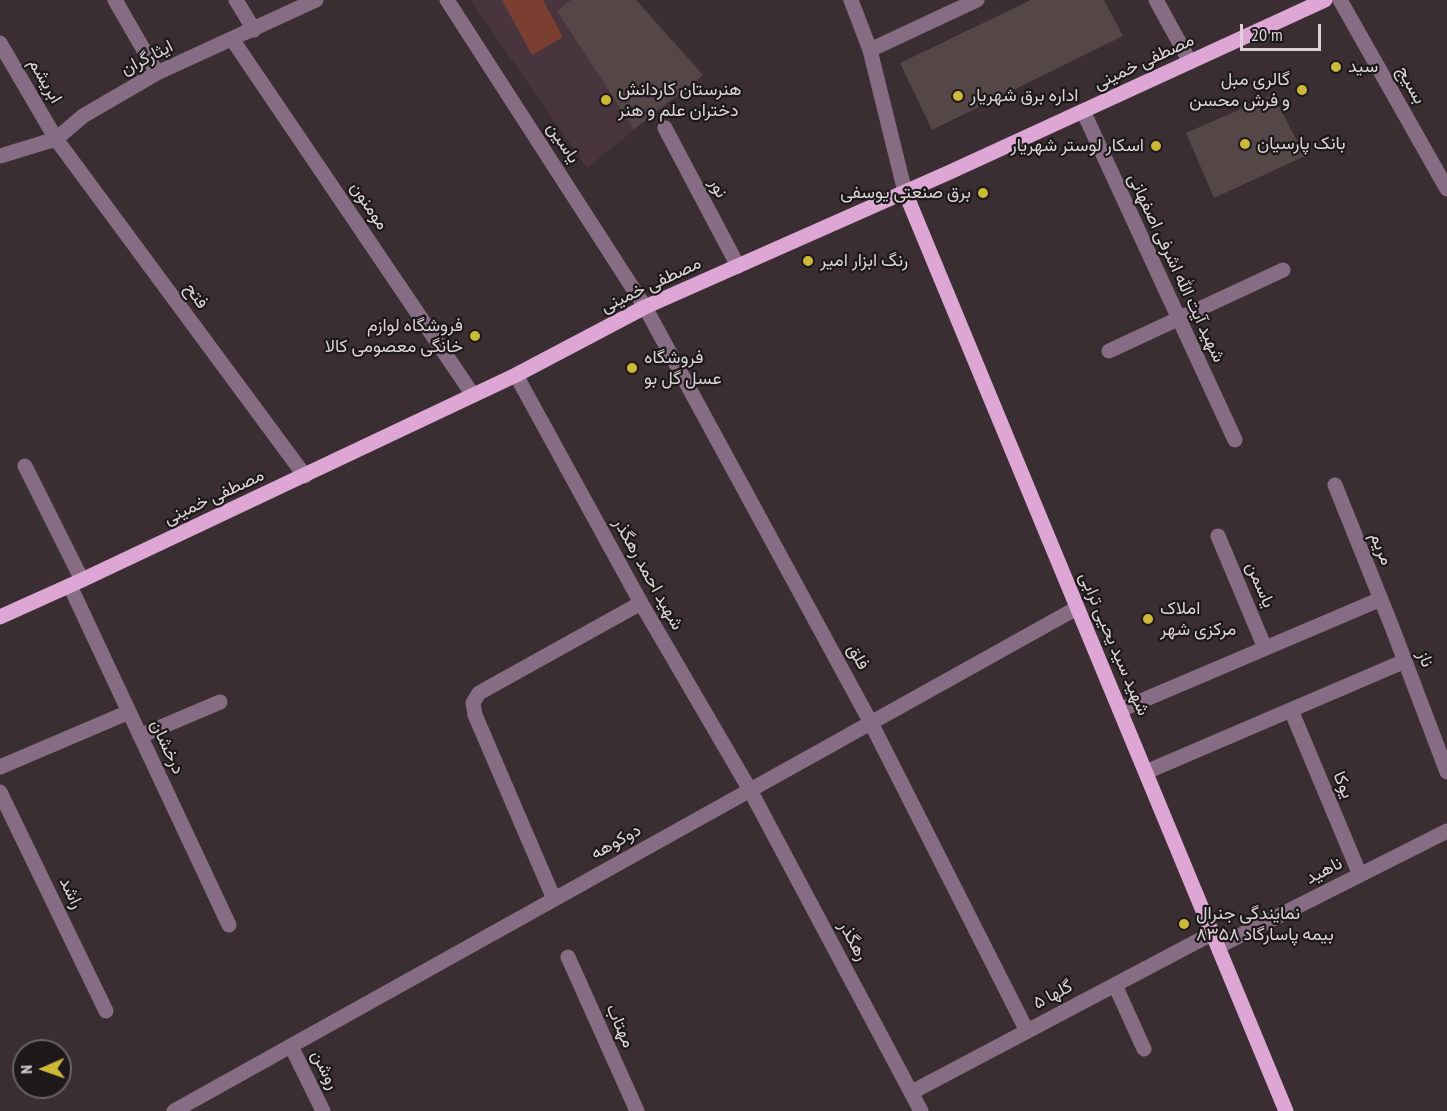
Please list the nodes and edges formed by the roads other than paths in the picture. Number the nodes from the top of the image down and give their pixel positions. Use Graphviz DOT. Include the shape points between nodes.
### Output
graph roads {
  1 [pos="115,0"];
  2 [pos="236,0"];
  3 [pos="316,0"];
  4 [pos="447,0"];
  5 [pos="850,0"];
  6 [pos="977,0"];
  7 [pos="1156,0"];
  8 [pos="1325,0"];
  9 [pos="1340,0"];
  10 [pos="254,30"];
  11 [pos="232,39"];
  12 [pos="0,43"];
  13 [pos="870,50"];
  14 [pos="1190,62"];
  15 [pos="157,73"];
  16 [pos="1083,111"];
  17 [pos="665,128"];
  18 [pos="56,139"];
  19 [pos="0,156"];
  20 [pos="1447,189"];
  21 [pos="906,192"];
  22 [pos="738,266"];
  23 [pos="1283,270"];
  24 [pos="645,307"];
  25 [pos="1178,319"];
  26 [pos="1108,351"];
  27 [pos="516,375"];
  28 [pos="473,395"];
  29 [pos="1234,440"];
  30 [pos="25,466"];
  31 [pos="305,476"];
  32 [pos="1335,485"];
  33 [pos="1218,536"];
  34 [pos="76,583"];
  35 [pos="1381,599"];
  36 [pos="641,603"];
  37 [pos="1077,608"];
  38 [pos="0,617"];
  39 [pos="1392,627"];
  40 [pos="1265,648"];
  41 [pos="1405,661"];
  42 [pos="220,702"];
  43 [pos="1120,710"];
  44 [pos="1290,710"];
  45 [pos="129,712"];
  46 [pos="871,723"];
  47 [pos="140,736"];
  48 [pos="0,767"];
  49 [pos="1146,772"];
  50 [pos="1447,772"];
  51 [pos="750,790"];
  52 [pos="0,792"];
  53 [pos="1447,831"];
  54 [pos="1360,875"];
  55 [pos="554,899"];
  56 [pos="229,925"];
  57 [pos="1216,940"];
  58 [pos="568,957"];
  59 [pos="1115,985"];
  60 [pos="106,1011"];
  61 [pos="1027,1031"];
  62 [pos="291,1046"];
  63 [pos="1144,1049"];
  64 [pos="912,1092"];
  65 [pos="174,1111"];
  66 [pos="323,1111"];
  67 [pos="637,1111"];
  68 [pos="921,1111"];
  69 [pos="1286,1111"];
  1 -- 15 [label="street"];
  2 -- 10 [label="street"];
  3 -- 10 [label="street, ایثارگران"];
  4 -- 24 [label="street, یاسین"];
  5 -- 13 [label="street"];
  6 -- 13 [label="street"];
  7 -- 14 [label="street"];
  8 -- 14 [label="main road, مصطفی خمینی"];
  9 -- 20 [label="street, بسیج"];
  10 -- 11 [label="street, ایثارگران"];
  11 -- 15 [label="street, ایثارگران"];
  11 -- 28 [label="street, مومنون"];
  12 -- 18 [label="street, ابریشم"];
  13 -- 21 [label="street"];
  14 -- 16 [label="main road, مصطفی خمینی"];
  15 -- 18 [label="street, ایثارگران" via="83,116"];
  16 -- 21 [label="main road, مصطفی خمینی"];
  16 -- 25 [label="street, شهید آیت الله اشرفی اصفهانی"];
  17 -- 22 [label="street, نور"];
  18 -- 19 [label="street, ایثارگران"];
  18 -- 31 [label="street, فتح"];
  21 -- 22 [label="main road, مصطفی خمینی"];
  21 -- 37 [label="main road, شهید سید یحیی ترابی"];
  22 -- 24 [label="main road, مصطفی خمینی"];
  23 -- 25 [label="street"];
  24 -- 27 [label="main road, مصطفی خمینی"];
  24 -- 46 [label="street, فلق"];
  25 -- 26 [label="street"];
  25 -- 29 [label="street, شهید آیت الله اشرفی اصفهانی"];
  27 -- 28 [label="main road, مصطفی خمینی"];
  27 -- 36 [label="street, شهید احمد رهگذر"];
  28 -- 31 [label="main road, مصطفی خمینی"];
  30 -- 34 [label="street, درخشان"];
  31 -- 34 [label="main road, مصطفی خمینی"];
  32 -- 35 [label="street, مریم"];
  33 -- 40 [label="street, یاسمن"];
  34 -- 38 [label="main road, مصطفی خمینی"];
  34 -- 45 [label="street, درخشان"];
  35 -- 39 [label="street, مریم"];
  35 -- 40 [label="street"];
  36 -- 51 [label="street, شهید احمد رهگذر"];
  36 -- 55 [label="street" via="479,693 473,703"];
  37 -- 43 [label="main road, شهید سید یحیی ترابی"];
  37 -- 46 [label="street, دوکوهه"];
  39 -- 41 [label="street, ناز"];
  40 -- 43 [label="street"];
  41 -- 44 [label="street"];
  41 -- 50 [label="street, ناز"];
  42 -- 47 [label="street"];
  43 -- 49 [label="main road, شهید سید یحیی ترابی"];
  44 -- 49 [label="street"];
  44 -- 54 [label="street, یوکا"];
  45 -- 47 [label="street, درخشان"];
  45 -- 48 [label="street"];
  46 -- 51 [label="street, دوکوهه"];
  46 -- 61 [label="street, فلق"];
  47 -- 56 [label="street, درخشان"];
  49 -- 57 [label="main road, شهید سید یحیی ترابی"];
  51 -- 55 [label="street, دوکوهه"];
  51 -- 64 [label="street, رهگذر"];
  52 -- 60 [label="street, راشد"];
  53 -- 54 [label="street, ناهید"];
  54 -- 57 [label="street, ناهید"];
  55 -- 62 [label="street, دوکوهه"];
  57 -- 59 [label="street, گلها ۵"];
  57 -- 69 [label="main road, شهید سید یحیی ترابی"];
  58 -- 67 [label="street, مهتاب"];
  59 -- 61 [label="street, گلها ۵"];
  59 -- 63 [label="street"];
  61 -- 64 [label="street, گلها ۵"];
  62 -- 65 [label="street, دوکوهه"];
  62 -- 66 [label="street, روشن"];
  64 -- 68 [label="street, رهگذر"];
}
